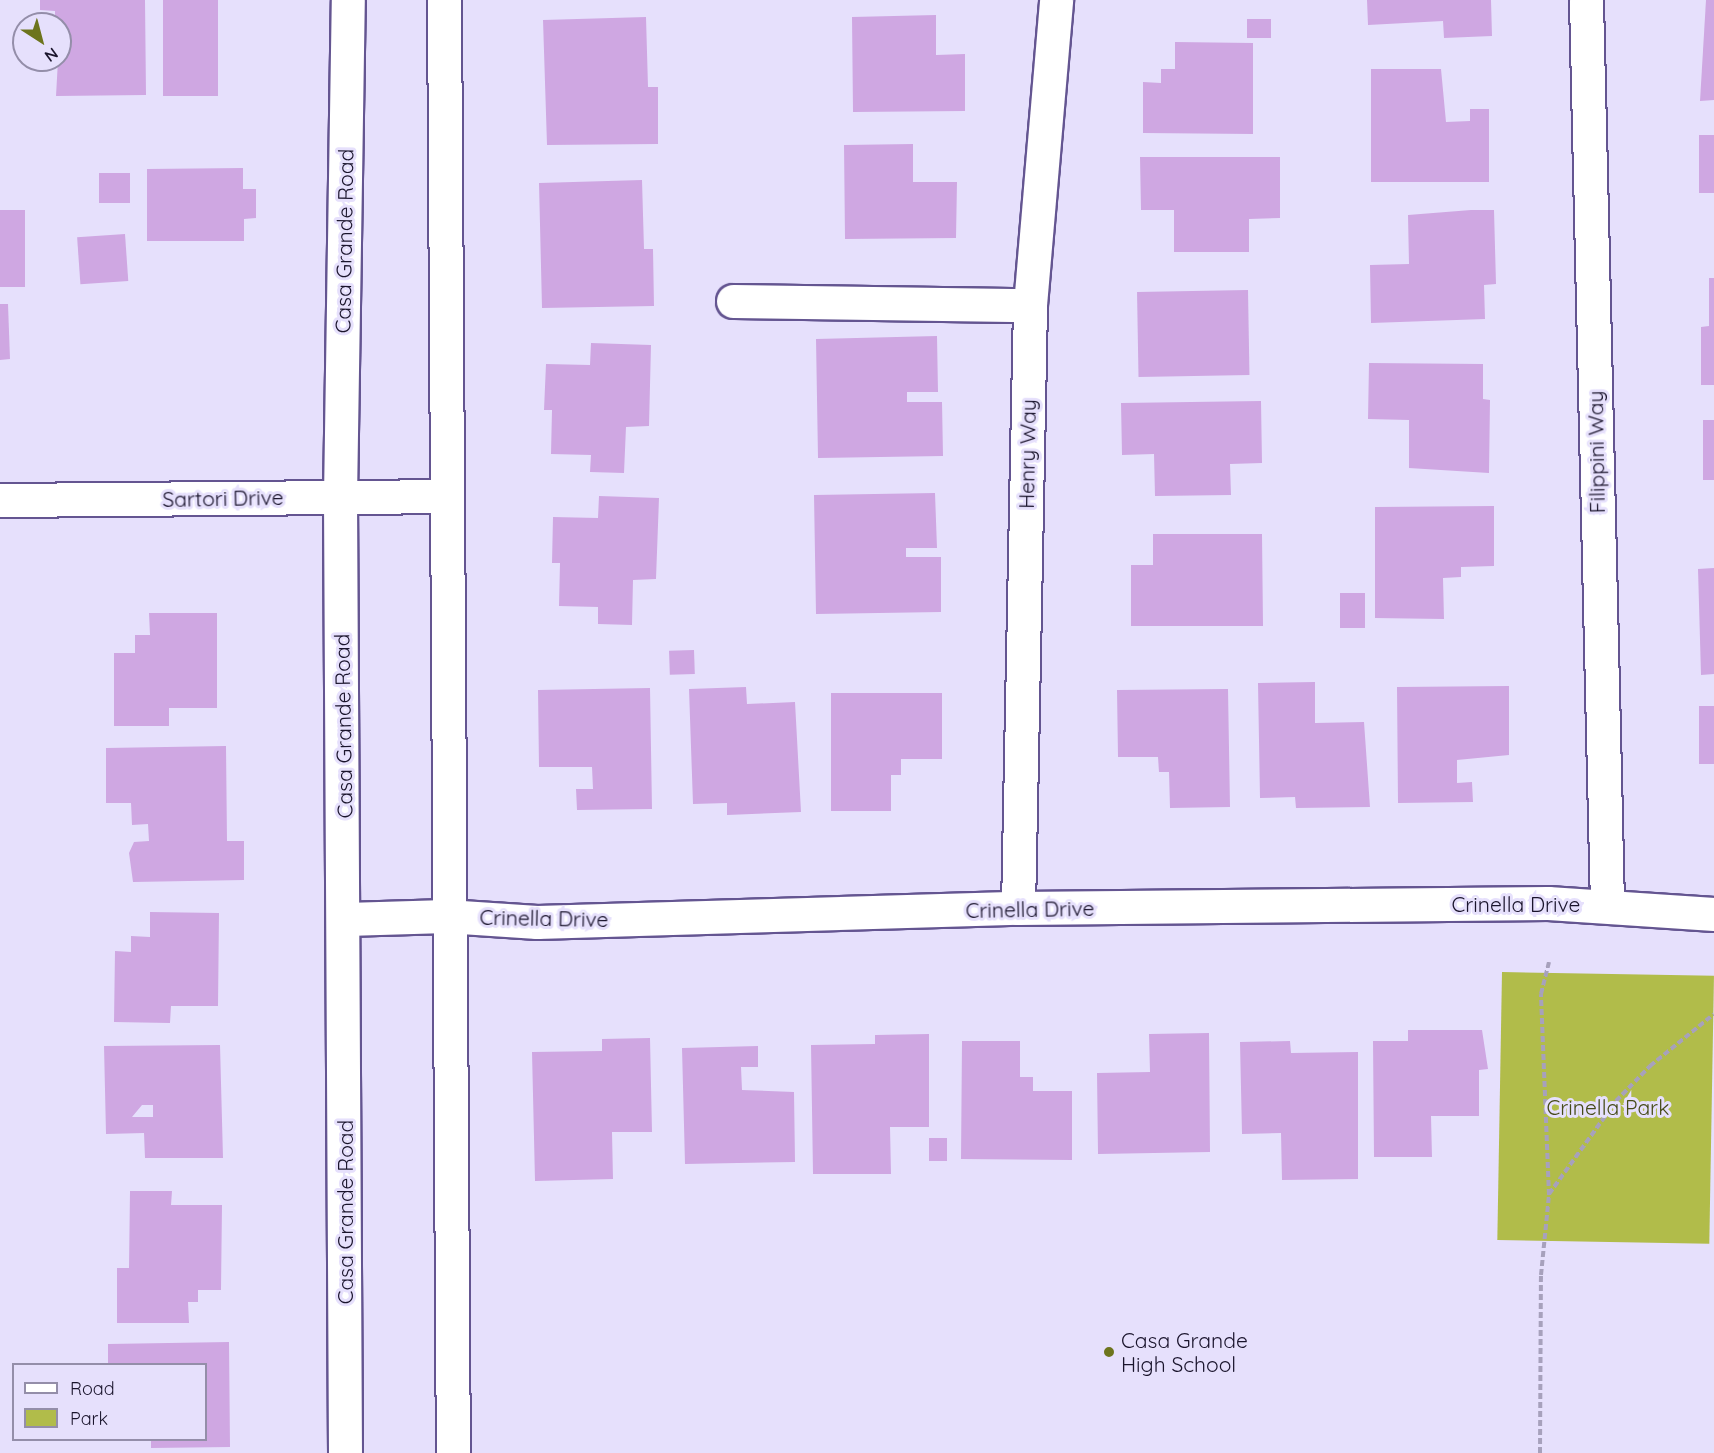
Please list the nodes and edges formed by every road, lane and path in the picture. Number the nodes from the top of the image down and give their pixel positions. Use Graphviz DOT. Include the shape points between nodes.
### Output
graph roads {
  1 [pos="348,0"];
  2 [pos="444,0"];
  3 [pos="1056,0"];
  4 [pos="1586,0"];
  5 [pos="733,302"];
  6 [pos="1030,305"];
  7 [pos="446,496"];
  8 [pos="340,497"];
  9 [pos="0,500"];
  10 [pos="1607,904"];
  11 [pos="1018,908"];
  12 [pos="1714,914"];
  13 [pos="446,916"];
  14 [pos="346,919"];
  15 [pos="1548,962"];
  16 [pos="1714,1014"];
  17 [pos="1549,1195"];
  18 [pos="345,1453"];
  19 [pos="453,1453"];
  20 [pos="1540,1453"];
  1 -- 8 [label="street, Casa Grande Road"];
  2 -- 7 [label="street"];
  3 -- 6 [label="street, Henry Way"];
  4 -- 10 [label="street, Filippini Way"];
  5 -- 6 [label="street"];
  6 -- 11 [label="street, Henry Way"];
  7 -- 8 [label="street, Sartori Drive"];
  7 -- 13 [label="street"];
  8 -- 9 [label="street, Sartori Drive"];
  8 -- 14 [label="street, Casa Grande Road"];
  10 -- 11 [label="street, Crinella Drive"];
  10 -- 12 [label="street, Crinella Drive"];
  11 -- 13 [label="street, Crinella Drive" via="537,922"];
  13 -- 14 [label="street, Crinella Drive"];
  13 -- 19 [label="street"];
  14 -- 18 [label="street, Casa Grande Road"];
  15 -- 17 [label="path" via="1541,994"];
  16 -- 17 [label="path" via="1650,1066 1616,1101"];
  17 -- 20 [label="path" via="1541,1275"];
}
